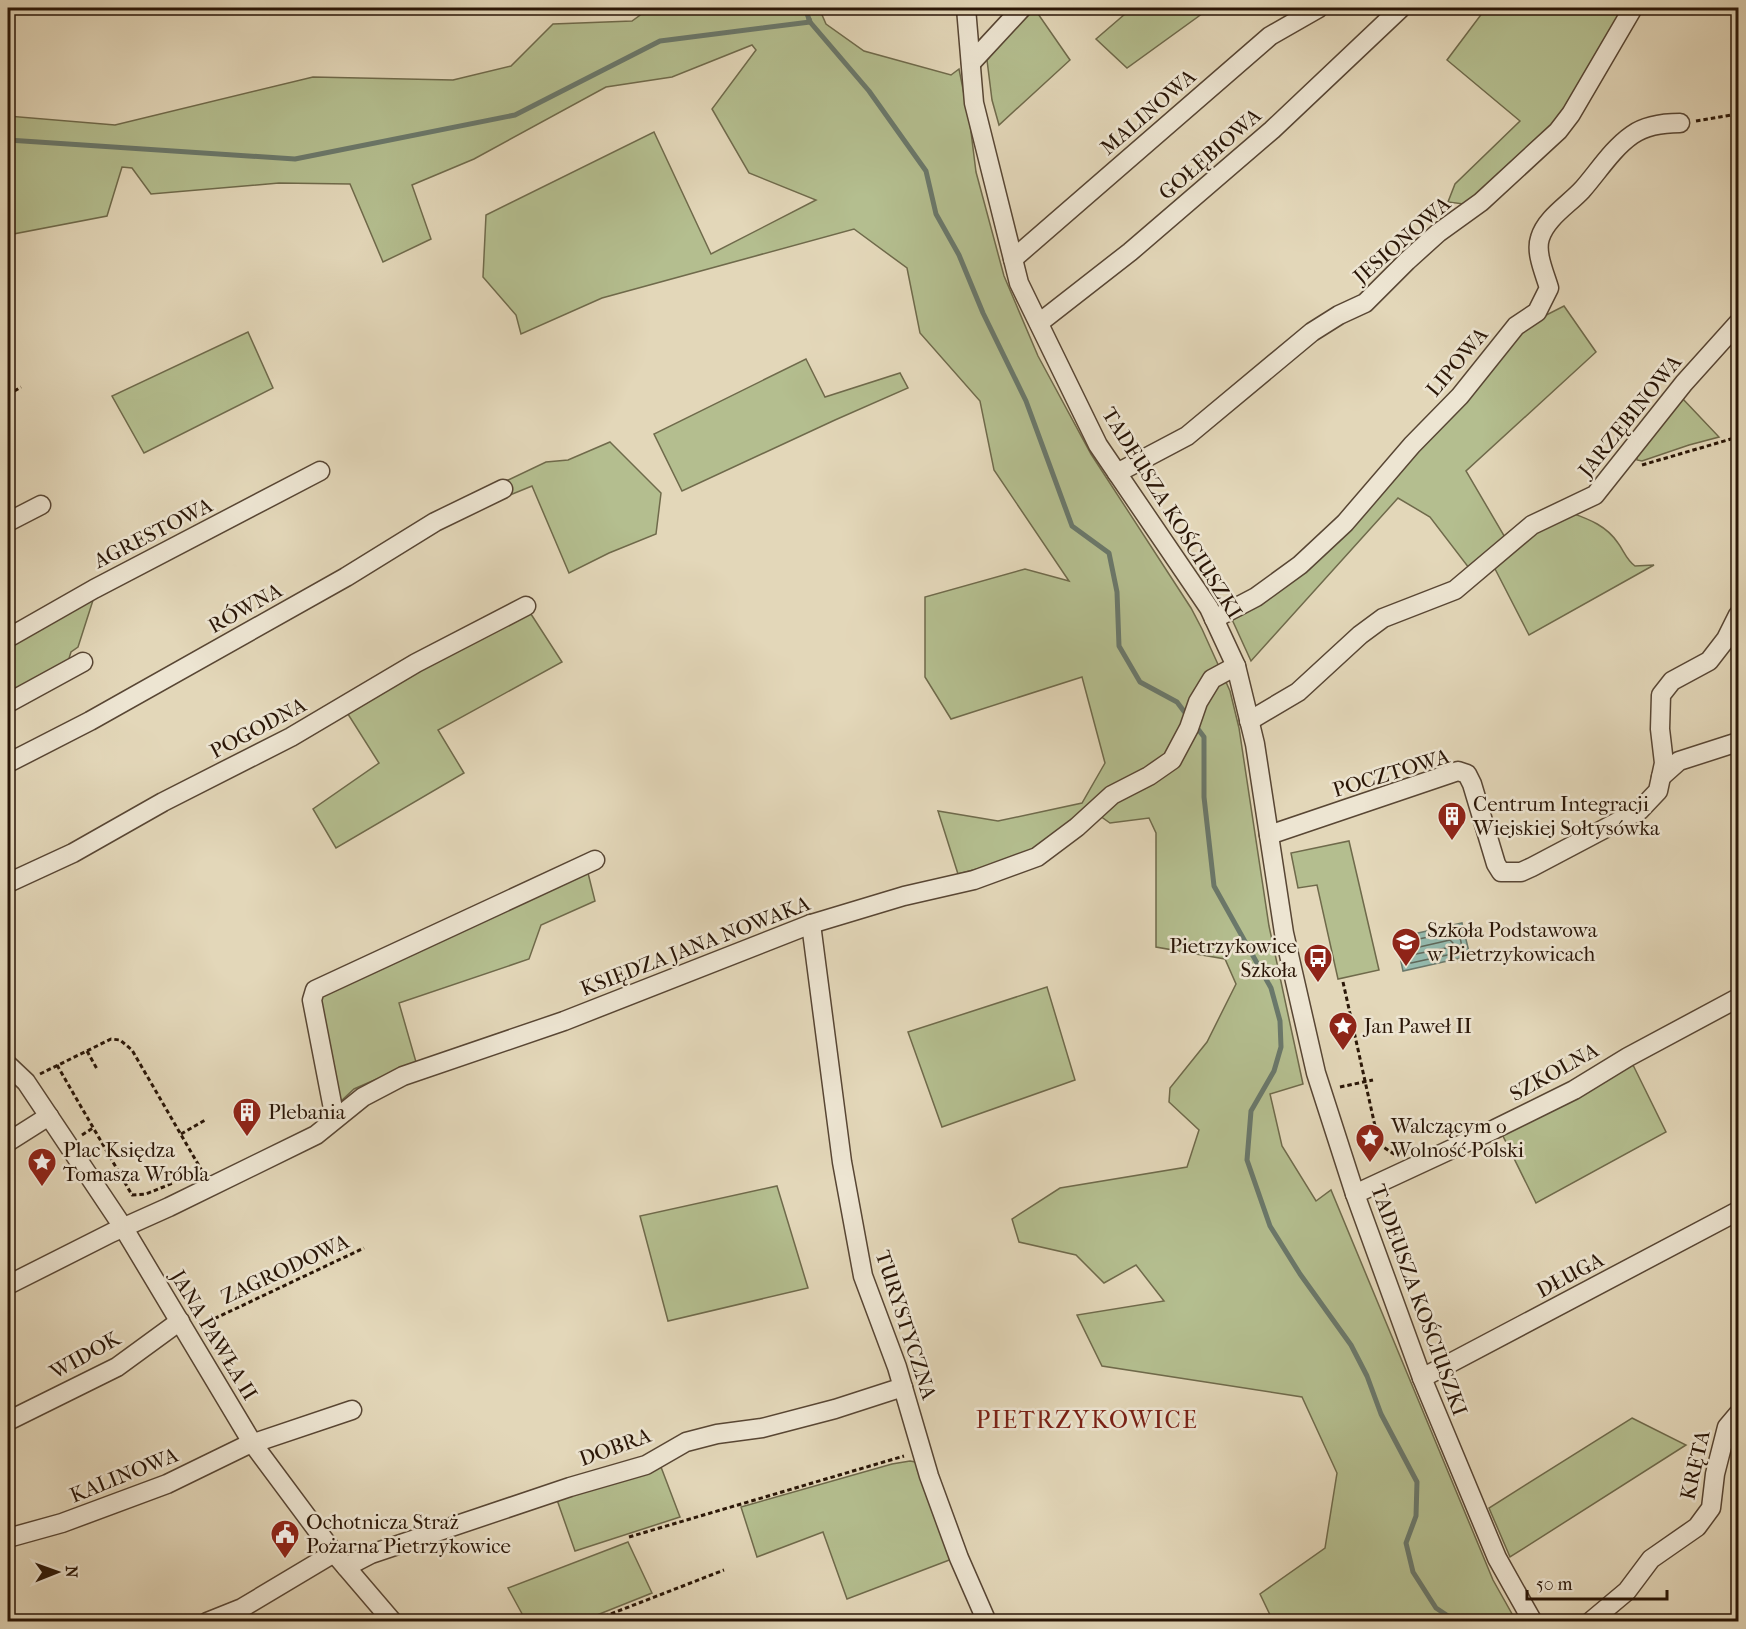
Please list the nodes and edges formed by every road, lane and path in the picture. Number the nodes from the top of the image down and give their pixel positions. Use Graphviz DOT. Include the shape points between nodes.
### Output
graph roads {
  1 [pos="966,8"];
  2 [pos="1022,8"];
  3 [pos="1319,8"];
  4 [pos="1401,8"];
  5 [pos="1633,8"];
  6 [pos="970,63"];
  7 [pos="1738,114"];
  8 [pos="1680,123"];
  9 [pos="1013,259"];
  10 [pos="1738,322"];
  11 [pos="1039,323"];
  12 [pos="21,387"];
  13 [pos="8,395"];
  14 [pos="1738,437"];
  15 [pos="320,471"];
  16 [pos="1117,473"];
  17 [pos="1612,473"];
  18 [pos="503,489"];
  19 [pos="41,505"];
  20 [pos="8,522"];
  21 [pos="526,606"];
  22 [pos="1738,615"];
  23 [pos="1214,619"];
  24 [pos="8,638"];
  25 [pos="82,662"];
  26 [pos="1236,666"];
  27 [pos="8,703"];
  28 [pos="1249,721"];
  29 [pos="1738,742"];
  30 [pos="8,763"];
  31 [pos="1661,777"];
  32 [pos="1269,835"];
  33 [pos="595,860"];
  34 [pos="8,883"];
  35 [pos="811,924"];
  36 [pos="1343,982"];
  37 [pos="1738,998"];
  38 [pos="87,1050"];
  39 [pos="8,1065"];
  40 [pos="57,1065"];
  41 [pos="97,1070"];
  42 [pos="36,1076"];
  43 [pos="1373,1080"];
  44 [pos="1365,1081"];
  45 [pos="1333,1089"];
  46 [pos="49,1116"];
  47 [pos="207,1119"];
  48 [pos="335,1119"];
  49 [pos="93,1128"];
  50 [pos="181,1134"];
  51 [pos="81,1136"];
  52 [pos="8,1142"];
  53 [pos="1402,1155"];
  54 [pos="193,1175"];
  55 [pos="174,1182"];
  56 [pos="1355,1194"];
  57 [pos="1738,1211"];
  58 [pos="123,1227"];
  59 [pos="363,1248"];
  60 [pos="8,1285"];
  61 [pos="183,1327"];
  62 [pos="1422,1378"];
  63 [pos="903,1387"];
  64 [pos="352,1410"];
  65 [pos="1738,1414"];
  66 [pos="8,1421"];
  67 [pos="253,1444"];
  68 [pos="924,1456"];
  69 [pos="629,1537"];
  70 [pos="8,1538"];
  71 [pos="334,1553"];
  72 [pos="346,1567"];
  73 [pos="724,1570"];
  74 [pos="207,1622"];
  75 [pos="393,1622"];
  76 [pos="590,1622"];
  77 [pos="987,1622"];
  78 [pos="1533,1622"];
  79 [pos="1590,1622"];
  1 -- 6 [label="street, TADEUSZA KOŚCIUSZKI"];
  2 -- 6 [label="street"];
  3 -- 9 [label="street, MALINOWA" via="1270,36"];
  4 -- 11 [label="street, GOŁĘBIOWA" via="1272,130 1130,252"];
  5 -- 16 [label="street, JESIONOWA" via="1558,131 1481,202 1438,233 1365,303 1312,332 1187,436"];
  6 -- 9 [label="street, TADEUSZA KOŚCIUSZKI" via="974,103"];
  7 -- 8 [label="path"];
  8 -- 23 [label="street, LIPOWA" via="1660,123 1632,135 1548,224 1539,240 1549,288 1537,312 1516,326 1460,396 1345,523 1265,591"];
  9 -- 11 [label="street, TADEUSZA KOŚCIUSZKI" via="1019,282"];
  10 -- 17 [label="street, JARZĘBINOWA"];
  11 -- 16 [label="street, TADEUSZA KOŚCIUSZKI" via="1098,445"];
  12 -- 13 [label="path"];
  14 -- 17 [label="path"];
  15 -- 24 [label="street, AGRESTOWA" via="94,588"];
  16 -- 23 [label="street, TADEUSZA KOŚCIUSZKI"];
  17 -- 28 [label="street, JARZĘBINOWA" via="1595,495 1532,525 1455,590 1383,618 1298,692"];
  18 -- 30 [label="street, RÓWNA" via="435,522 346,577"];
  19 -- 20 [label="street"];
  21 -- 34 [label="street, POGODNA" via="416,663 291,738"];
  22 -- 31 [label="street, POCZTOWA" via="1709,661 1672,681 1661,695"];
  23 -- 26 [label="street, TADEUSZA KOŚCIUSZKI"];
  25 -- 27 [label="street"];
  26 -- 28 [label="street, TADEUSZA KOŚCIUSZKI"];
  26 -- 35 [label="street, KSIĘDZA JANA NOWAKA" via="1212,679 1172,760 1112,795 1037,857 974,880"];
  28 -- 32 [label="street, TADEUSZA KOŚCIUSZKI"];
  29 -- 31 [label="street" via="1678,760"];
  31 -- 32 [label="street, POCZTOWA" via="1658,790 1640,810 1521,872 1501,872 1496,864 1472,784 1467,774 1458,771"];
  32 -- 56 [label="street, TADEUSZA KOŚCIUSZKI" via="1284,933 1317,1073"];
  33 -- 48 [label="street" via="315,990 312,1000"];
  35 -- 48 [label="street, KSIĘDZA JANA NOWAKA" via="564,1021 403,1076 363,1096"];
  35 -- 63 [label="street, TURYSTYCZNA" via="842,1162 862,1276"];
  36 -- 44 [label="path"];
  37 -- 56 [label="street, SZKOLNA" via="1568,1093"];
  38 -- 40 [label="path"];
  38 -- 41 [label="path"];
  38 -- 50 [label="path" via="111,1039 120,1040 132,1050"];
  39 -- 46 [label="street, JANA PAWŁA II" via="26,1082"];
  40 -- 42 [label="path"];
  40 -- 49 [label="path"];
  43 -- 44 [label="path"];
  44 -- 45 [label="path"];
  44 -- 53 [label="path" via="1379,1144 1396,1156"];
  46 -- 52 [label="street"];
  46 -- 58 [label="street, JANA PAWŁA II"];
  47 -- 50 [label="path"];
  48 -- 58 [label="street, KSIĘDZA JANA NOWAKA" via="316,1134"];
  49 -- 51 [label="path"];
  49 -- 55 [label="path" via="132,1195 146,1194"];
  50 -- 54 [label="path" via="202,1171"];
  56 -- 62 [label="street, TADEUSZA KOŚCIUSZKI"];
  57 -- 62 [label="street, DŁUGA"];
  58 -- 60 [label="street, KSIĘDZA JANA NOWAKA"];
  58 -- 61 [label="street, JANA PAWŁA II"];
  59 -- 61 [label="path, ZAGRODOWA"];
  61 -- 66 [label="street, WIDOK" via="117,1367"];
  61 -- 67 [label="street, JANA PAWŁA II"];
  62 -- 78 [label="street, TADEUSZA KOŚCIUSZKI" via="1497,1558"];
  63 -- 68 [label="street, TURYSTYCZNA"];
  63 -- 72 [label="street, DOBRA" via="762,1428 687,1442 646,1465 371,1554"];
  64 -- 67 [label="street, KALINOWA"];
  65 -- 79 [label="street, KRĘTA" via="1727,1427 1711,1508 1697,1527 1651,1558 1627,1592"];
  67 -- 70 [label="street, KALINOWA" via="167,1484 62,1523"];
  67 -- 71 [label="street, JANA PAWŁA II"];
  68 -- 69 [label="path" via="903,1456"];
  68 -- 77 [label="street, TURYSTYCZNA" via="959,1558"];
  71 -- 72 [label="street, JANA PAWŁA II"];
  71 -- 74 [label="street" via="242,1608"];
  72 -- 75 [label="street, JANA PAWŁA II"];
  73 -- 76 [label="path"];
}
